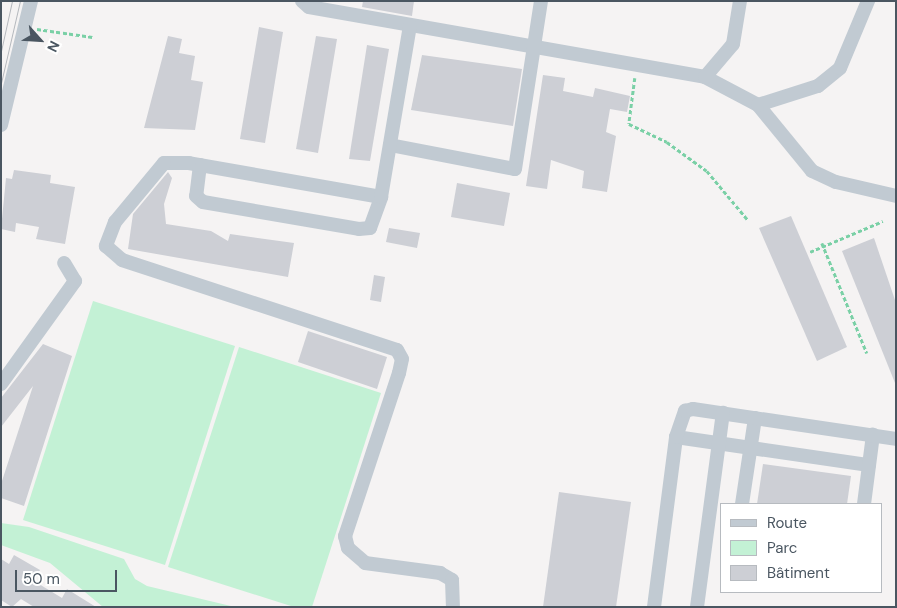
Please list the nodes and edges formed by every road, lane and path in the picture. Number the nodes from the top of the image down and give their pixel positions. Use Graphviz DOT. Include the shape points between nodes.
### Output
graph roads {
  1 [pos="31,1"];
  2 [pos="302,1"];
  3 [pos="541,1"];
  4 [pos="740,1"];
  5 [pos="868,1"];
  6 [pos="410,25"];
  7 [pos="36,29"];
  8 [pos="92,37"];
  9 [pos="534,45"];
  10 [pos="633,65"];
  11 [pos="705,77"];
  12 [pos="758,104"];
  13 [pos="1,125"];
  14 [pos="390,145"];
  15 [pos="200,166"];
  16 [pos="896,196"];
  17 [pos="381,197"];
  18 [pos="748,220"];
  19 [pos="883,221"];
  20 [pos="822,243"];
  21 [pos="824,247"];
  22 [pos="810,252"];
  23 [pos="64,263"];
  24 [pos="867,353"];
  25 [pos="1,384"];
  26 [pos="723,413"];
  27 [pos="755,418"];
  28 [pos="873,436"];
  29 [pos="676,437"];
  30 [pos="896,439"];
  31 [pos="719,444"];
  32 [pos="750,448"];
  33 [pos="869,465"];
  34 [pos="742,503"];
  35 [pos="864,503"];
  36 [pos="453,607"];
  37 [pos="654,607"];
  38 [pos="697,607"];
  1 -- 13 [label="street"];
  2 -- 6 [label="street" via="309,7"];
  3 -- 9 [label="street"];
  4 -- 11 [label="street" via="733,44"];
  5 -- 12 [label="street" via="840,68 818,86"];
  6 -- 9 [label="street"];
  6 -- 14 [label="street"];
  7 -- 8 [label="path"];
  9 -- 10 [label="street"];
  9 -- 14 [label="street" via="515,169"];
  10 -- 11 [label="street"];
  10 -- 18 [label="path" via="637,90 629,124 667,142 707,171"];
  11 -- 12 [label="street"];
  12 -- 16 [label="street" via="812,171 836,182"];
  14 -- 17 [label="street"];
  15 -- 17 [label="street"];
  15 -- 17 [label="street" via="196,196 203,202 281,216 370,228"];
  15 -- 36 [label="street" via="164,163 115,222 106,246 122,260 397,350 402,359 399,374 345,536 348,548 365,563 440,573 452,580"];
  19 -- 21 [label="path"];
  20 -- 21 [label="path"];
  21 -- 22 [label="path"];
  21 -- 24 [label="path"];
  23 -- 25 [label="street" via="75,281"];
  26 -- 27 [label="street"];
  26 -- 29 [label="street" via="685,411"];
  26 -- 31 [label="street"];
  27 -- 28 [label="street"];
  27 -- 32 [label="street"];
  28 -- 30 [label="street"];
  28 -- 33 [label="street"];
  29 -- 31 [label="street"];
  29 -- 37 [label="street"];
  31 -- 32 [label="street"];
  31 -- 38 [label="street"];
  32 -- 33 [label="street"];
  32 -- 34 [label="street"];
  33 -- 35 [label="street"];
}
